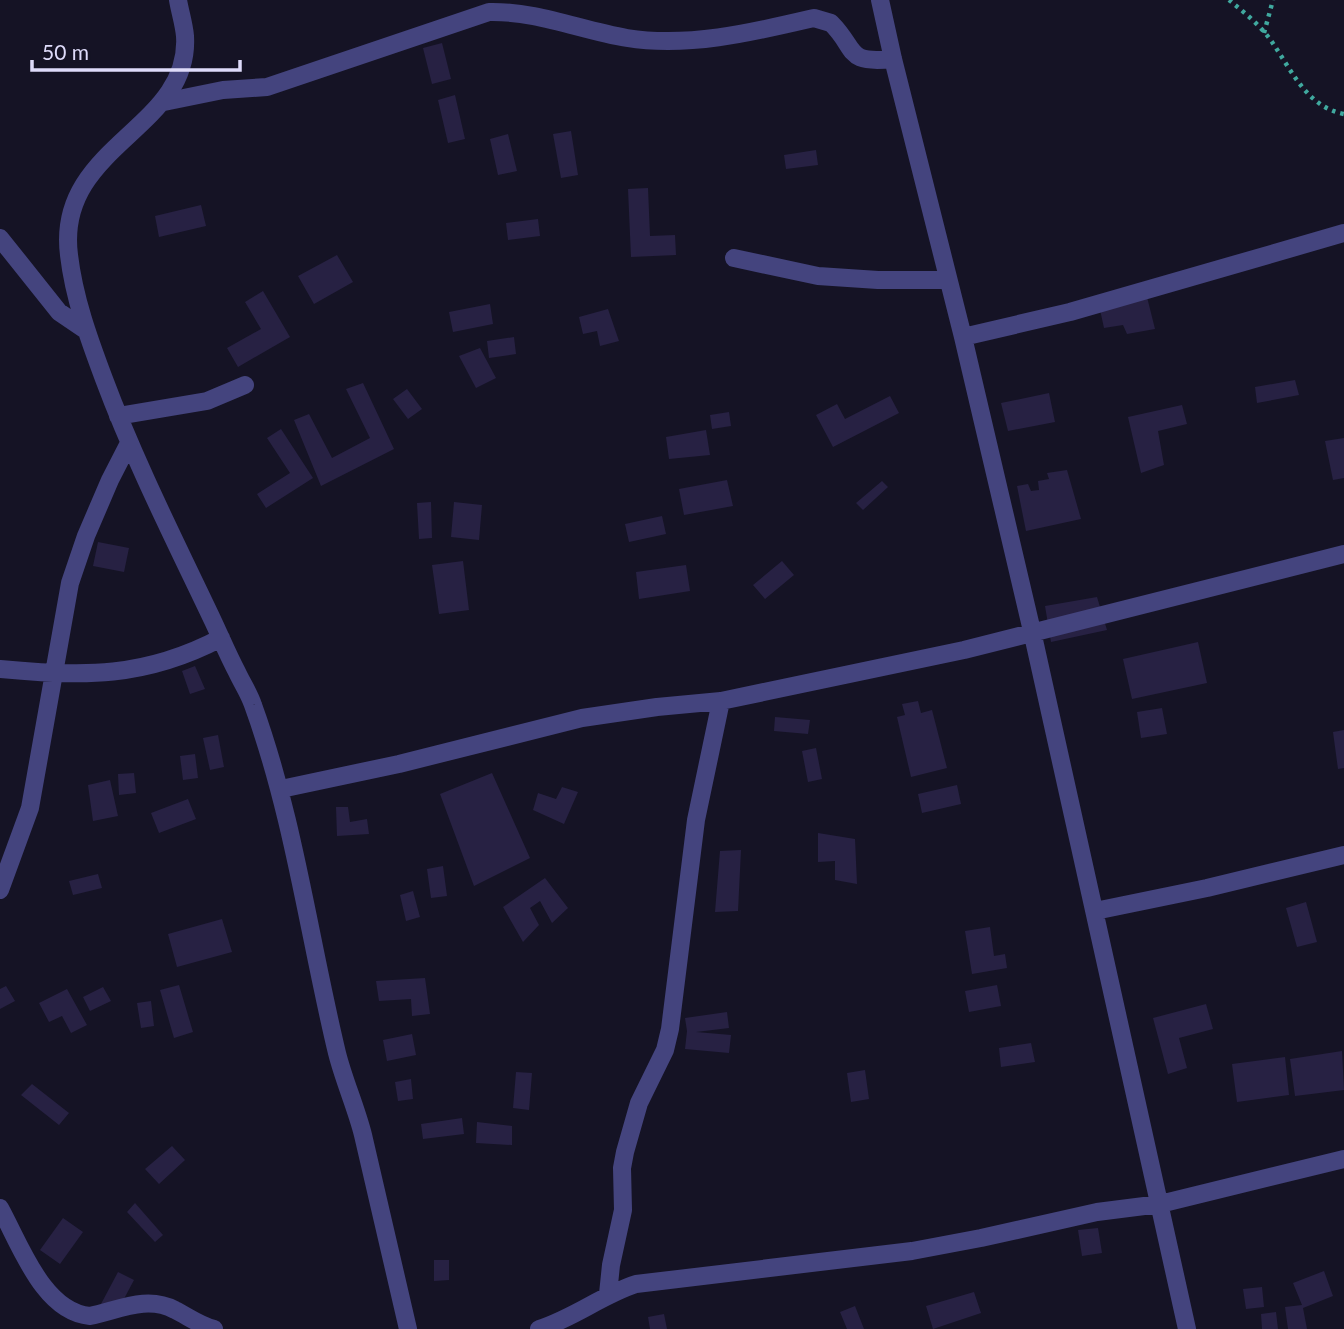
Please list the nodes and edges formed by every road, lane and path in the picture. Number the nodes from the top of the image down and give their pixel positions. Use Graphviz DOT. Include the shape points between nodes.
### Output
graph roads {
  1 [pos="177,0"];
  2 [pos="880,0"];
  3 [pos="1229,0"];
  4 [pos="1273,0"];
  5 [pos="1264,33"];
  6 [pos="893,59"];
  7 [pos="164,102"];
  8 [pos="1344,114"];
  9 [pos="1344,233"];
  10 [pos="0,238"];
  11 [pos="7,258"];
  12 [pos="734,258"];
  13 [pos="948,280"];
  14 [pos="87,331"];
  15 [pos="963,337"];
  16 [pos="245,386"];
  17 [pos="118,416"];
  18 [pos="129,443"];
  19 [pos="1344,554"];
  20 [pos="1031,631"];
  21 [pos="221,638"];
  22 [pos="0,669"];
  23 [pos="55,674"];
  24 [pos="721,701"];
  25 [pos="281,789"];
  26 [pos="1344,855"];
  27 [pos="0,890"];
  28 [pos="1095,911"];
  29 [pos="1344,1159"];
  30 [pos="1160,1204"];
  31 [pos="0,1208"];
  32 [pos="608,1294"];
  33 [pos="214,1329"];
  34 [pos="408,1329"];
  35 [pos="539,1329"];
  36 [pos="1187,1329"];
  1 -- 7 [label="street" via="185,38 181,66"];
  2 -- 6 [label="street"];
  3 -- 5 [label="path"];
  4 -- 5 [label="path"];
  5 -- 8 [label="path" via="1320,105"];
  6 -- 7 [label="street" via="857,58 831,23 814,18 710,38 668,41 627,38 521,13 489,12 267,87"];
  6 -- 13 [label="street"];
  7 -- 14 [label="street" via="91,172 71,212 66,228 69,254"];
  9 -- 15 [label="street" via="1070,312"];
  10 -- 11 [label="street"];
  11 -- 14 [label="street" via="59,312"];
  12 -- 13 [label="street" via="818,276"];
  13 -- 15 [label="street"];
  14 -- 17 [label="street"];
  15 -- 20 [label="street"];
  16 -- 17 [label="street" via="207,401"];
  17 -- 18 [label="street"];
  18 -- 21 [label="street"];
  18 -- 23 [label="street" via="77,563 65,603"];
  19 -- 20 [label="street"];
  20 -- 24 [label="street" via="964,650"];
  20 -- 28 [label="street"];
  21 -- 23 [label="street" via="166,662 124,671"];
  21 -- 25 [label="street" via="252,701"];
  22 -- 23 [label="street"];
  23 -- 27 [label="street" via="30,808"];
  24 -- 25 [label="street" via="582,718"];
  24 -- 32 [label="street" via="696,820 670,1029 639,1103 625,1152 623,1210"];
  25 -- 34 [label="street" via="337,1055 355,1104"];
  26 -- 28 [label="street"];
  28 -- 30 [label="street"];
  29 -- 30 [label="street"];
  30 -- 32 [label="street" via="1097,1212 912,1251 662,1279"];
  30 -- 36 [label="street"];
  31 -- 33 [label="street" via="37,1280 67,1309 90,1316 148,1302"];
  32 -- 35 [label="street" via="575,1315"];
}
